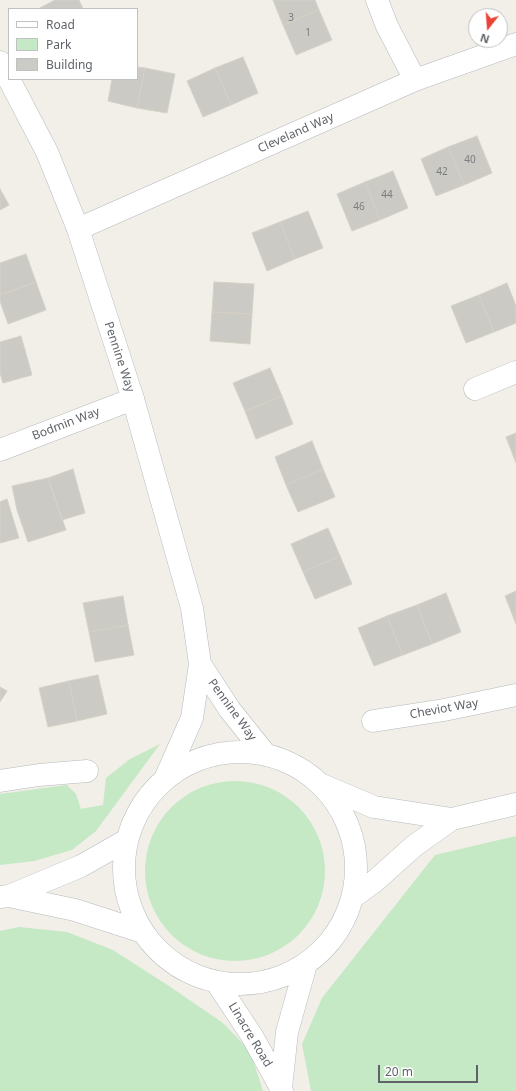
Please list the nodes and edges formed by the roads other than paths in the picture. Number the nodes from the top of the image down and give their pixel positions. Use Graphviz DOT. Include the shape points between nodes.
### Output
graph roads {
  1 [pos="377,0"];
  2 [pos="516,44"];
  3 [pos="0,62"];
  4 [pos="8,77"];
  5 [pos="10,80"];
  6 [pos="415,80"];
  7 [pos="78,229"];
  8 [pos="516,372"];
  9 [pos="475,389"];
  10 [pos="133,399"];
  11 [pos="0,450"];
  12 [pos="200,664"];
  13 [pos="516,695"];
  14 [pos="373,721"];
  15 [pos="266,755"];
  16 [pos="87,771"];
  17 [pos="165,779"];
  18 [pos="0,781"];
  19 [pos="321,785"];
  20 [pos="516,804"];
  21 [pos="452,819"];
  22 [pos="126,840"];
  23 [pos="4,896"];
  24 [pos="353,897"];
  25 [pos="143,932"];
  26 [pos="306,964"];
  27 [pos="217,982"];
  28 [pos="282,1090"];
  1 -- 6 [label="street" via="387,26"];
  2 -- 6 [label="street, Cleveland Way"];
  3 -- 4 [label="street, Pennine Way"];
  5 -- 7 [label="street, Pennine Way" via="48,152"];
  6 -- 7 [label="street, Cleveland Way"];
  7 -- 10 [label="street, Pennine Way"];
  8 -- 9 [label="street"];
  10 -- 11 [label="street, Bodmin Way"];
  10 -- 12 [label="street, Pennine Way" via="192,608"];
  12 -- 15 [label="street, Pennine Way" via="230,710"];
  12 -- 17 [label="street, Pennine Way" via="192,718"];
  13 -- 14 [label="street, Cheviot Way"];
  15 -- 17 [label="street" via="245,752 223,753 202,758"];
  15 -- 19 [label="street" via="304,771"];
  16 -- 18 [label="street"];
  17 -- 22 [label="street" via="148,796 135,817"];
  19 -- 21 [label="street" via="374,807"];
  19 -- 24 [label="street" via="336,803 348,825 354,848 356,873"];
  20 -- 21 [label="street"];
  21 -- 24 [label="street" via="414,846"];
  22 -- 23 [label="street" via="81,866"];
  22 -- 25 [label="street" via="123,864 125,888 131,912"];
  23 -- 25 [label="street" via="75,910"];
  24 -- 26 [label="street" via="346,917 335,935 322,951"];
  25 -- 27 [label="street" via="157,950 175,965 195,976"];
  26 -- 27 [label="street" via="290,973 260,983 236,985"];
  26 -- 28 [label="street, Linacre Road" via="288,1032"];
  27 -- 28 [label="street, Linacre Road" via="252,1036"];
}
